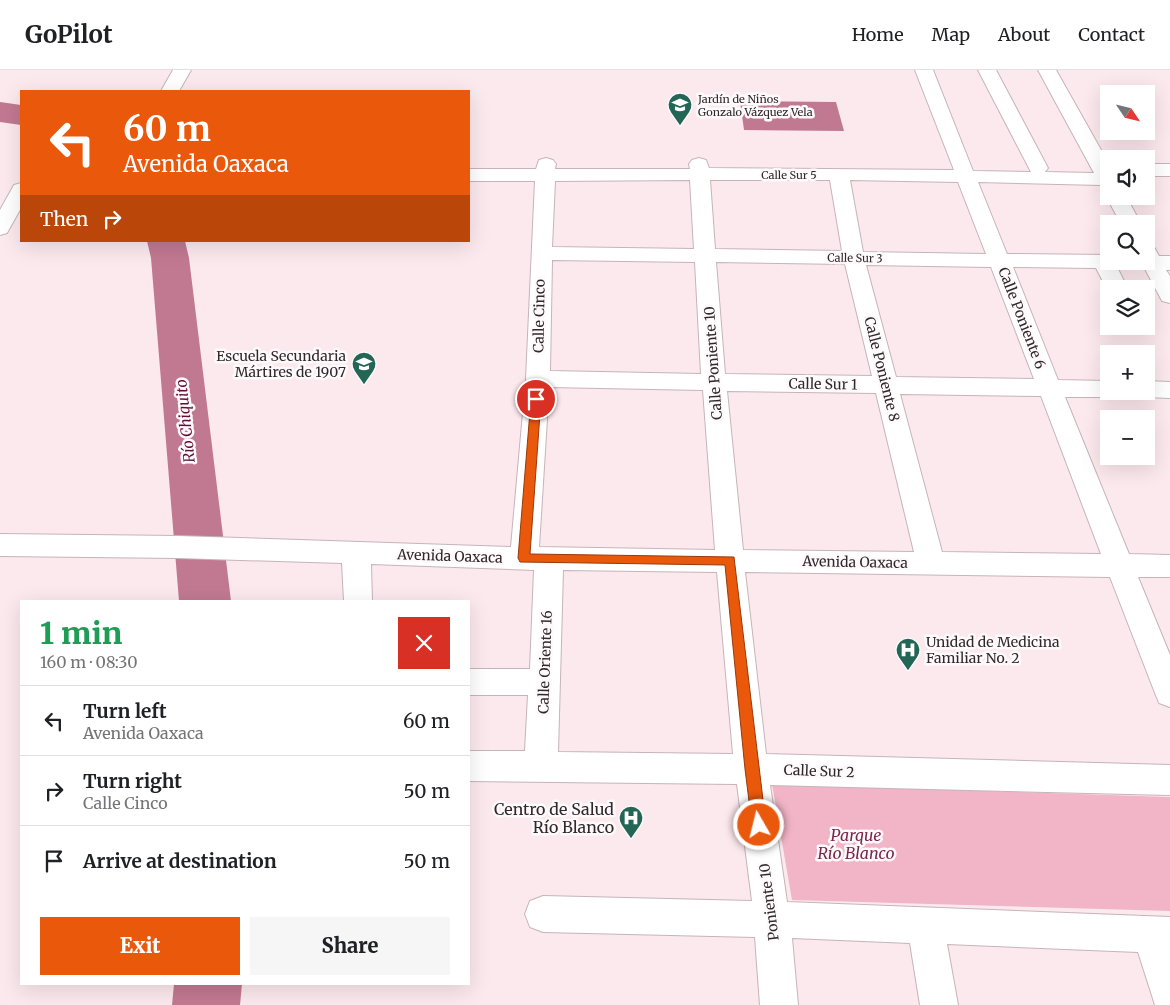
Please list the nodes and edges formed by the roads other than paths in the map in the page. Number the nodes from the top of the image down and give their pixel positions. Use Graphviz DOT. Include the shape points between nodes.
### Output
graph roads {
  1 [pos="182,70"];
  2 [pos="924,70"];
  3 [pos="987,70"];
  4 [pos="1047,70"];
  5 [pos="171,90"];
  6 [pos="1100,163"];
  7 [pos="470,164"];
  8 [pos="1038,168"];
  9 [pos="545,169"];
  10 [pos="700,169"];
  11 [pos="1155,170"];
  12 [pos="1170,170"];
  13 [pos="963,172"];
  14 [pos="839,174"];
  15 [pos="470,175"];
  16 [pos="1100,178"];
  17 [pos="1100,179"];
  18 [pos="1155,179"];
  19 [pos="1170,179"];
  20 [pos="20,182"];
  21 [pos="0,183"];
  22 [pos="20,191"];
  23 [pos="0,229"];
  24 [pos="541,253"];
  25 [pos="705,256"];
  26 [pos="854,258"];
  27 [pos="1156,259"];
  28 [pos="999,260"];
  29 [pos="1100,262"];
  30 [pos="1170,296"];
  31 [pos="538,379"];
  32 [pos="714,382"];
  33 [pos="886,385"];
  34 [pos="1049,388"];
  35 [pos="1100,389"];
  36 [pos="1155,390"];
  37 [pos="1170,390"];
  38 [pos="0,545"];
  39 [pos="356,553"];
  40 [pos="537,559"];
  41 [pos="730,561"];
  42 [pos="931,563"];
  43 [pos="1120,565"];
  44 [pos="1170,566"];
  45 [pos="358,600"];
  46 [pos="470,682"];
  47 [pos="544,682"];
  48 [pos="1170,693"];
  49 [pos="541,765"];
  50 [pos="470,766"];
  51 [pos="751,769"];
  52 [pos="1170,780"];
  53 [pos="543,914"];
  54 [pos="772,919"];
  55 [pos="925,925"];
  56 [pos="1160,935"];
  57 [pos="1170,995"];
  58 [pos="779,1005"];
  59 [pos="939,1005"];
  1 -- 5 [label="street"];
  2 -- 13 [label="street, Calle Poniente 6"];
  3 -- 8 [label="street"];
  4 -- 6 [label="street"];
  7 -- 9 [label="street, Calle Sur 5"];
  8 -- 13 [label="street, Calle Sur 5"];
  8 -- 16 [label="street, Calle Sur 5"];
  9 -- 10 [label="street, Calle Sur 5"];
  9 -- 15 [label="street, Calle Sur 5"];
  9 -- 24 [label="street, Calle Cinco"];
  10 -- 13 [label="street, Calle Sur 5"];
  10 -- 14 [label="street, Calle Sur 5"];
  10 -- 25 [label="street, Calle Poniente 10"];
  11 -- 12 [label="street"];
  13 -- 14 [label="street, Calle Sur 5"];
  13 -- 17 [label="street, Calle Sur 5"];
  13 -- 28 [label="street, Calle Poniente 6"];
  14 -- 26 [label="street, Calle Poniente 8"];
  18 -- 19 [label="street"];
  20 -- 21 [label="street"];
  22 -- 23 [label="street"];
  24 -- 25 [label="street, Calle Sur 3"];
  24 -- 31 [label="street, Calle Cinco"];
  25 -- 26 [label="street, Calle Sur 3"];
  25 -- 32 [label="street, Calle Poniente 10"];
  26 -- 28 [label="street, Calle Sur 3"];
  26 -- 33 [label="street, Calle Poniente 8"];
  27 -- 30 [label="street"];
  28 -- 29 [label="street, Calle Sur 3"];
  28 -- 34 [label="street, Calle Poniente 6"];
  31 -- 32 [label="street, Calle Sur 1"];
  31 -- 40 [label="street, Calle Cinco"];
  32 -- 33 [label="street, Calle Sur 1"];
  32 -- 41 [label="street, Calle Poniente 10"];
  33 -- 34 [label="street, Calle Sur 1"];
  33 -- 42 [label="street, Calle Poniente 8"];
  34 -- 35 [label="street, Calle Sur 1"];
  34 -- 43 [label="street, Calle Poniente 6"];
  36 -- 37 [label="street"];
  38 -- 39 [label="street, Avenida Oaxaca"];
  39 -- 40 [label="street, Avenida Oaxaca"];
  39 -- 45 [label="street"];
  40 -- 41 [label="street, Avenida Oaxaca"];
  40 -- 47 [label="street, Calle Oriente 16"];
  41 -- 42 [label="street, Avenida Oaxaca"];
  41 -- 51 [label="street, Poniente 10"];
  42 -- 43 [label="street, Avenida Oaxaca"];
  43 -- 44 [label="street, Avenida Oaxaca"];
  43 -- 48 [label="street, Calle Poniente 6"];
  46 -- 47 [label="street"];
  47 -- 49 [label="street, Calle Oriente 16"];
  49 -- 50 [label="street, Calle Sur 2"];
  49 -- 51 [label="street, Calle Sur 2"];
  51 -- 52 [label="street, Calle Sur 2"];
  51 -- 54 [label="street, Poniente 10"];
  53 -- 54 [label="street"];
  54 -- 55 [label="street"];
  54 -- 58 [label="street, Poniente 10"];
  55 -- 56 [label="street"];
  55 -- 59 [label="street"];
  56 -- 57 [label="street"];
}
